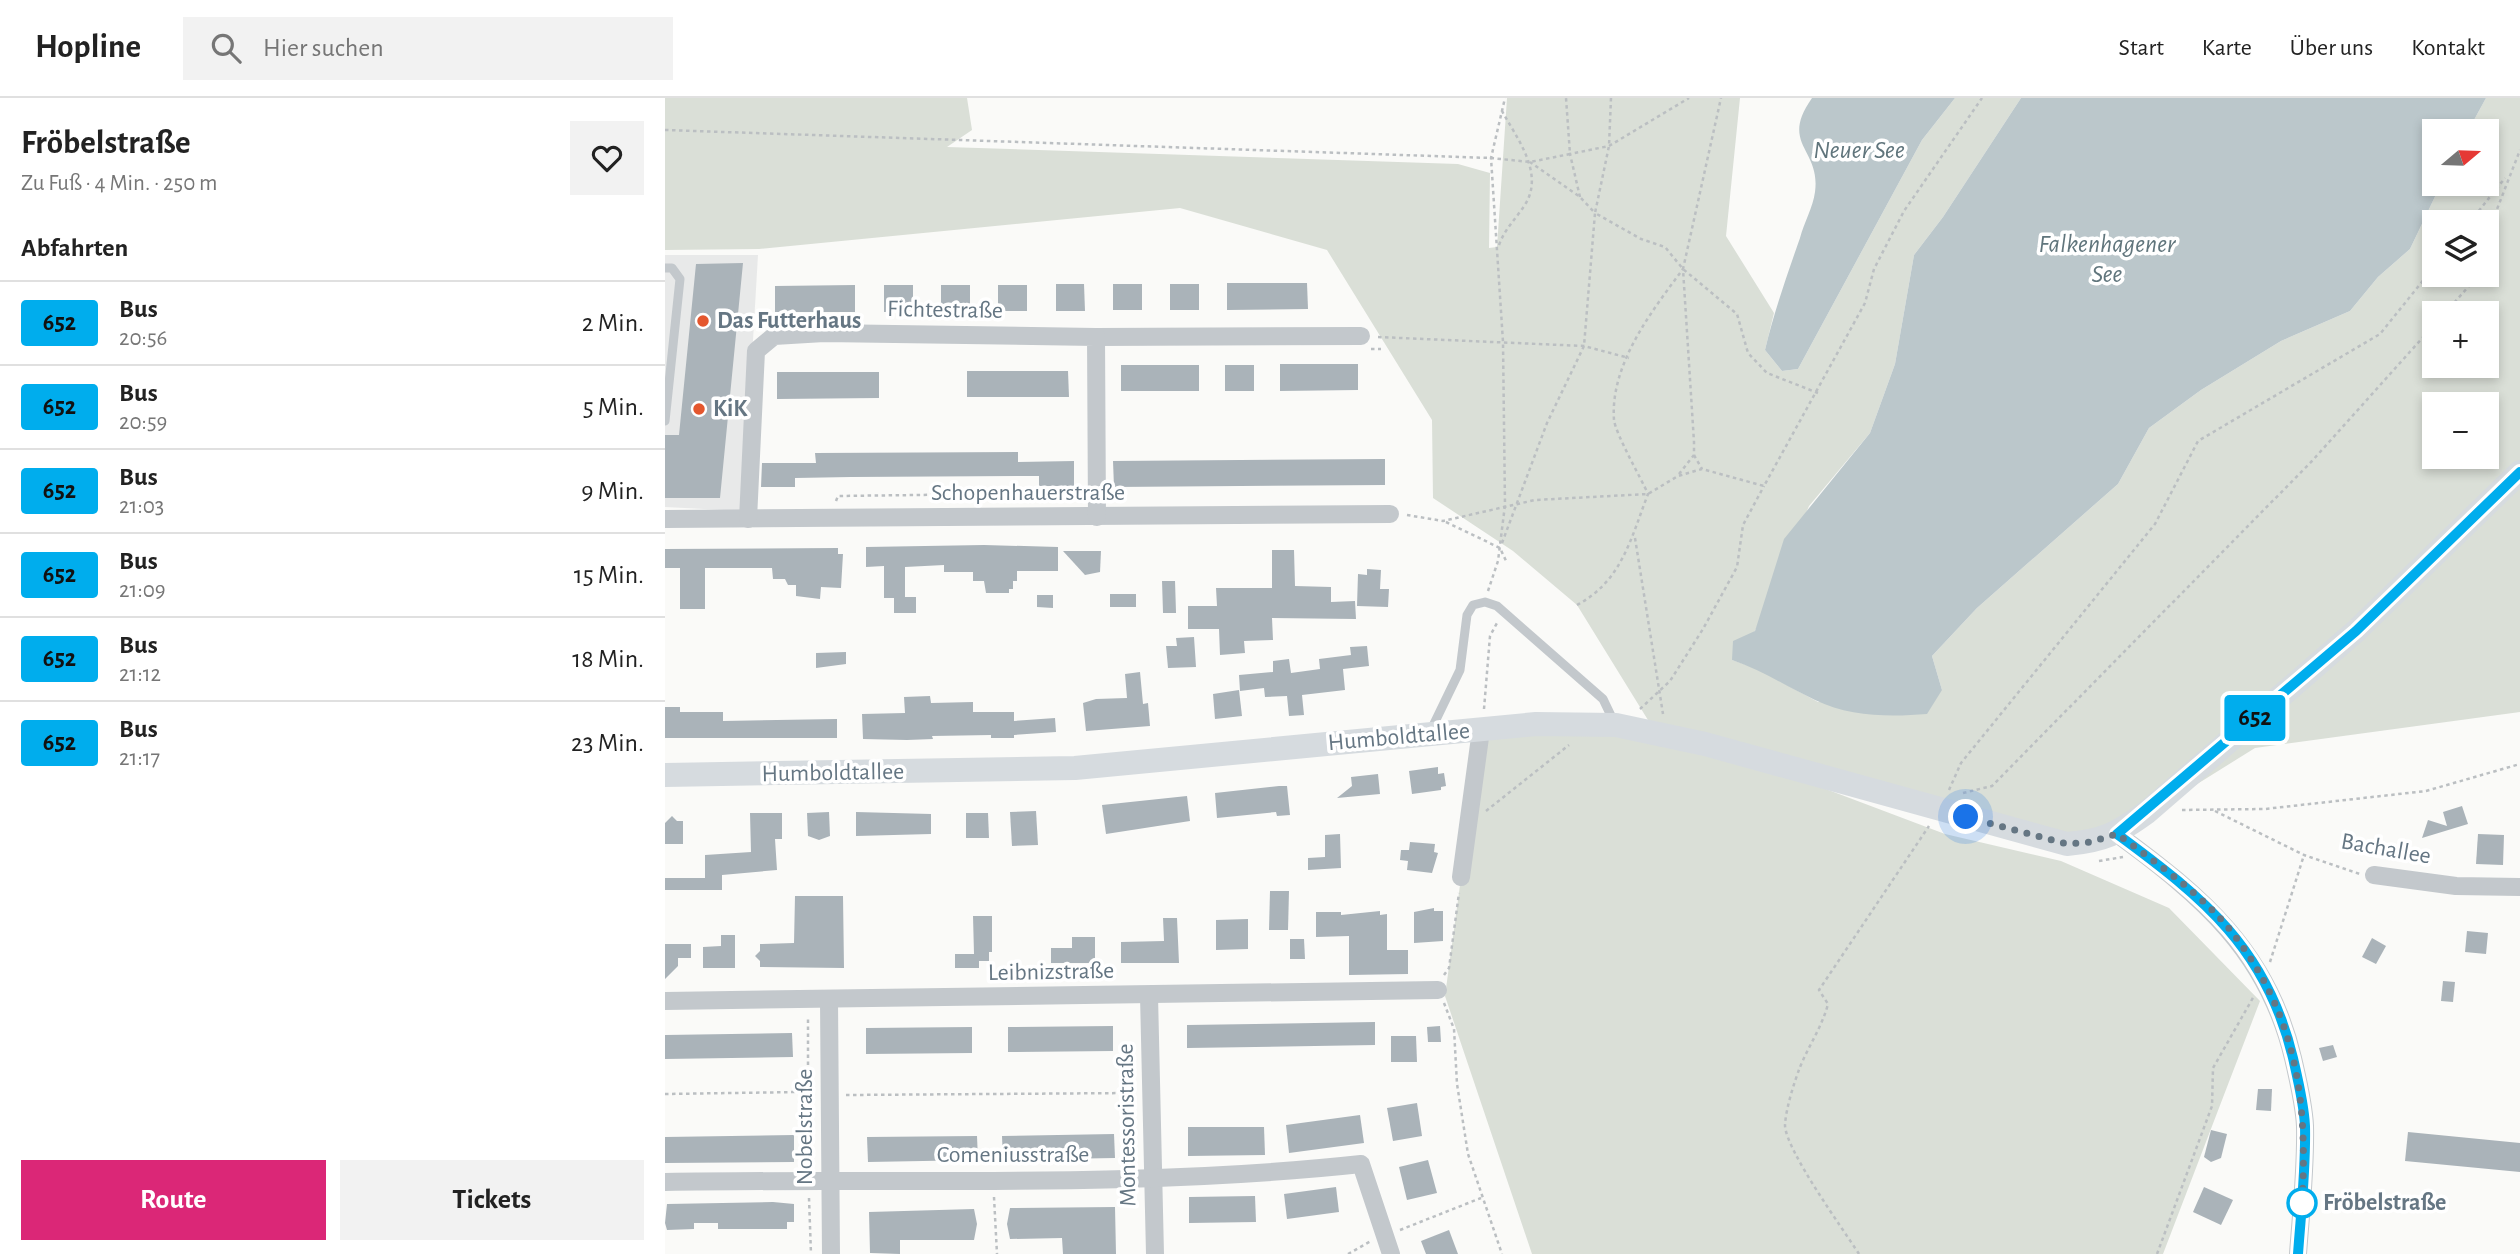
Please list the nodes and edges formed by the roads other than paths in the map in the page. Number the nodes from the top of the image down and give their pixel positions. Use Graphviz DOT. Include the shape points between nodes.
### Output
graph roads {
  1 [pos="665,268"];
  2 [pos="1361,336"];
  3 [pos="1096,337"];
  4 [pos="665,421"];
  5 [pos="2520,472"];
  6 [pos="1390,514"];
  7 [pos="1097,517"];
  8 [pos="665,519"];
  9 [pos="748,519"];
  10 [pos="1616,725"];
  11 [pos="1481,730"];
  12 [pos="1429,734"];
  13 [pos="665,775"];
  14 [pos="2117,834"];
  15 [pos="2374,876"];
  16 [pos="1461,877"];
  17 [pos="2520,887"];
  18 [pos="1438,990"];
  19 [pos="1150,995"];
  20 [pos="829,1000"];
  21 [pos="665,1001"];
  22 [pos="1151,1178"];
  23 [pos="829,1179"];
  24 [pos="665,1182"];
  25 [pos="831,1254"];
  26 [pos="1155,1254"];
  27 [pos="1391,1254"];
  28 [pos="2298,1254"];
  1 -- 4 [label="lane" via="671,268 680,279"];
  2 -- 3 [label="street, Fichtestraße"];
  3 -- 7 [label="street"];
  3 -- 9 [label="street, Fichtestraße" via="774,335 756,351"];
  5 -- 14 [label="street" via="2356,631"];
  6 -- 7 [label="street, Schopenhauerstraße"];
  7 -- 9 [label="street, Schopenhauerstraße"];
  8 -- 9 [label="street, Schopenhauerstraße"];
  10 -- 11 [label="street, Humboldtallee" via="1537,724"];
  10 -- 12 [label="lane" via="1603,699 1503,612 1485,602 1473,605 1467,615 1460,670"];
  10 -- 14 [label="street, Humboldtallee" via="1943,804 2067,844"];
  11 -- 12 [label="street, Humboldtallee"];
  11 -- 16 [label="street"];
  12 -- 13 [label="street, Humboldtallee" via="1075,768"];
  14 -- 28 [label="street" via="2230,929 2265,978 2290,1045 2305,1124"];
  15 -- 17 [label="street, Bachallee" via="2456,886"];
  18 -- 19 [label="street, Leibnizstraße"];
  19 -- 20 [label="street, Leibnizstraße"];
  19 -- 22 [label="street, Montessoristraße"];
  20 -- 21 [label="street, Leibnizstraße"];
  20 -- 23 [label="street, Nobelstraße"];
  22 -- 23 [label="street, Comeniusstraße"];
  22 -- 26 [label="street, Montessoristraße"];
  22 -- 27 [label="street, Comeniusstraße" via="1274,1174 1361,1164"];
  23 -- 24 [label="street, Comeniusstraße"];
  23 -- 25 [label="street, Nobelstraße"];
}
